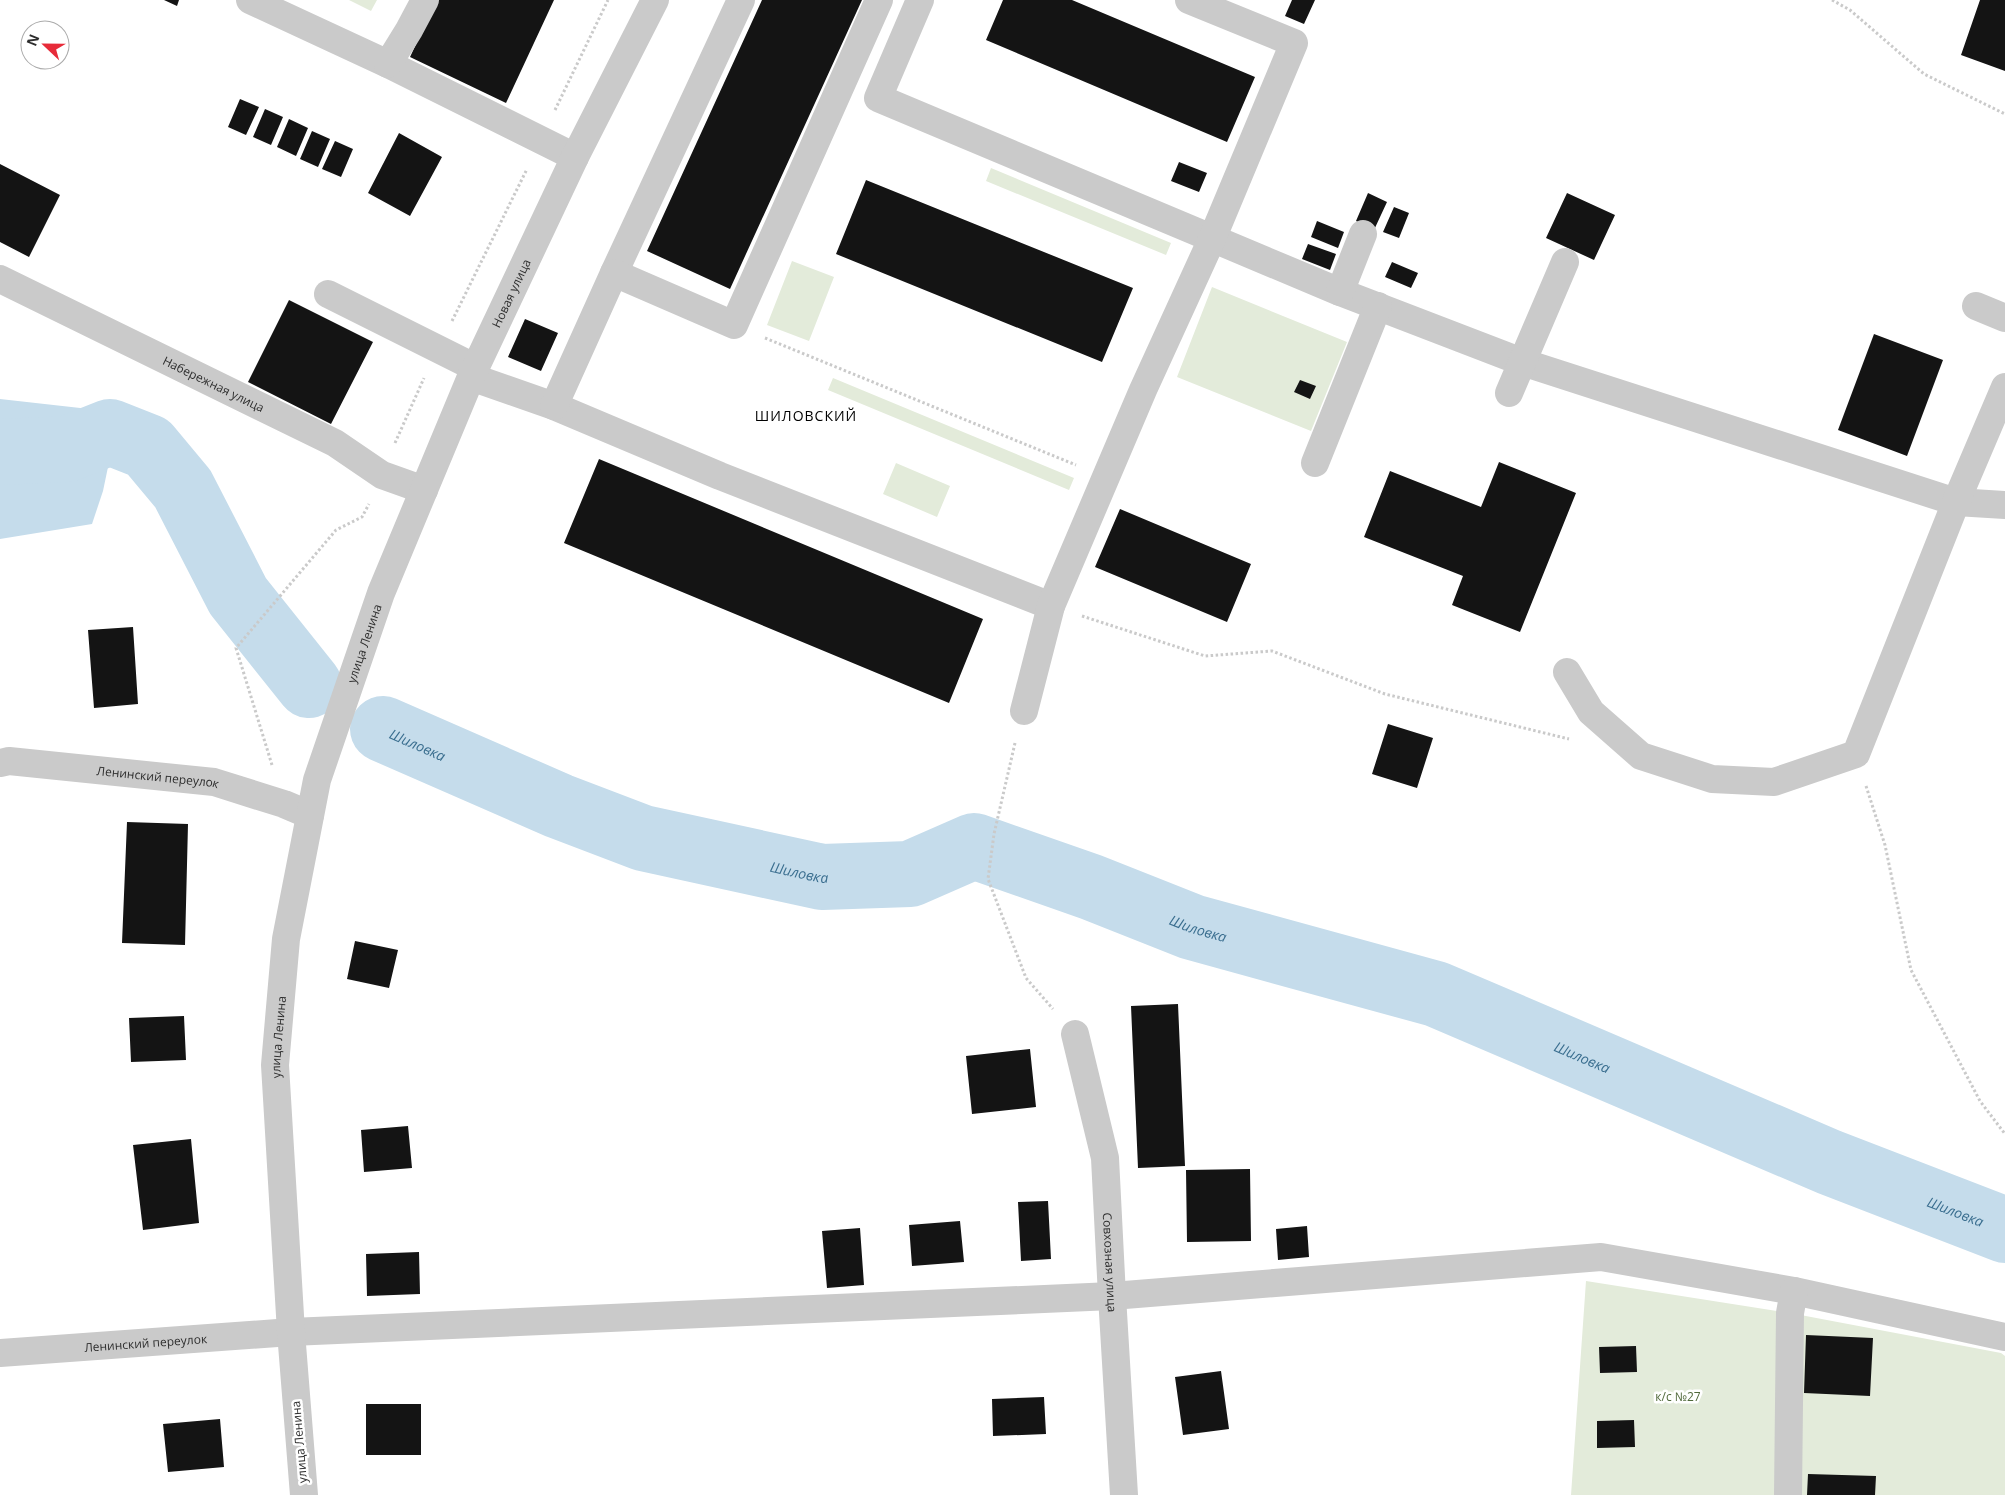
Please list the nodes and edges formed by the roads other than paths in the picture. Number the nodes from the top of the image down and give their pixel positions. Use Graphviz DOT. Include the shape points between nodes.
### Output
graph roads {
  1 [pos="250,0"];
  2 [pos="425,0"];
  3 [pos="655,0"];
  4 [pos="741,0"];
  5 [pos="879,0"];
  6 [pos="920,0"];
  7 [pos="1189,0"];
  8 [pos="388,64"];
  9 [pos="575,157"];
  10 [pos="1362,234"];
  11 [pos="1212,239"];
  12 [pos="1565,262"];
  13 [pos="614,273"];
  14 [pos="0,279"];
  15 [pos="1340,292"];
  16 [pos="328,294"];
  17 [pos="1378,306"];
  18 [pos="1976,306"];
  19 [pos="2005,318"];
  20 [pos="1522,362"];
  21 [pos="474,372"];
  22 [pos="2005,387"];
  23 [pos="1509,393"];
  24 [pos="554,406"];
  25 [pos="1316,462"];
  26 [pos="424,490"];
  27 [pos="1956,502"];
  28 [pos="2005,505"];
  29 [pos="381,593"];
  30 [pos="1051,606"];
  31 [pos="1567,672"];
  32 [pos="1024,711"];
  33 [pos="0,763"];
  34 [pos="310,815"];
  35 [pos="1075,1034"];
  36 [pos="1794,1291"];
  37 [pos="1112,1296"];
  38 [pos="291,1332"];
  39 [pos="2005,1338"];
  40 [pos="0,1353"];
  41 [pos="304,1495"];
  42 [pos="1124,1495"];
  43 [pos="1788,1495"];
  1 -- 8 [label="street"];
  2 -- 8 [label="street"];
  3 -- 9 [label="street, Новая улица"];
  4 -- 13 [label="street"];
  5 -- 13 [label="street" via="734,325"];
  6 -- 11 [label="street" via="878,98"];
  7 -- 11 [label="street" via="1294,43"];
  8 -- 9 [label="street"];
  9 -- 21 [label="street, Новая улица"];
  10 -- 15 [label="street"];
  11 -- 15 [label="street"];
  11 -- 30 [label="street"];
  12 -- 20 [label="street"];
  13 -- 24 [label="street"];
  14 -- 26 [label="street, Набережная улица" via="334,442 382,475"];
  15 -- 17 [label="street"];
  16 -- 21 [label="street" via="438,349"];
  17 -- 20 [label="street"];
  17 -- 25 [label="street"];
  18 -- 19 [label="street"];
  20 -- 23 [label="street"];
  20 -- 27 [label="street"];
  21 -- 24 [label="street"];
  21 -- 26 [label="street, Новая улица"];
  22 -- 27 [label="street"];
  24 -- 30 [label="street" via="720,476"];
  26 -- 29 [label="street, Новая улица"];
  27 -- 28 [label="street"];
  27 -- 31 [label="street" via="1856,754 1774,782 1712,779 1641,756 1591,712"];
  29 -- 34 [label="street, улица Ленина" via="317,780"];
  30 -- 32 [label="street"];
  33 -- 34 [label="street, Ленинский переулок" via="9,761 214,782"];
  34 -- 38 [label="street, улица Ленина" via="286,939 275,1065"];
  35 -- 37 [label="street, Совхозная улица" via="1106,1158"];
  36 -- 37 [label="street, Ленинский переулок" via="1600,1257"];
  36 -- 39 [label="street, Ленинский переулок"];
  36 -- 43 [label="street" via="1790,1313"];
  37 -- 38 [label="street, Ленинский переулок"];
  37 -- 42 [label="street, Совхозная улица"];
  38 -- 40 [label="street, Ленинский переулок"];
  38 -- 41 [label="street, улица Ленина"];
}
